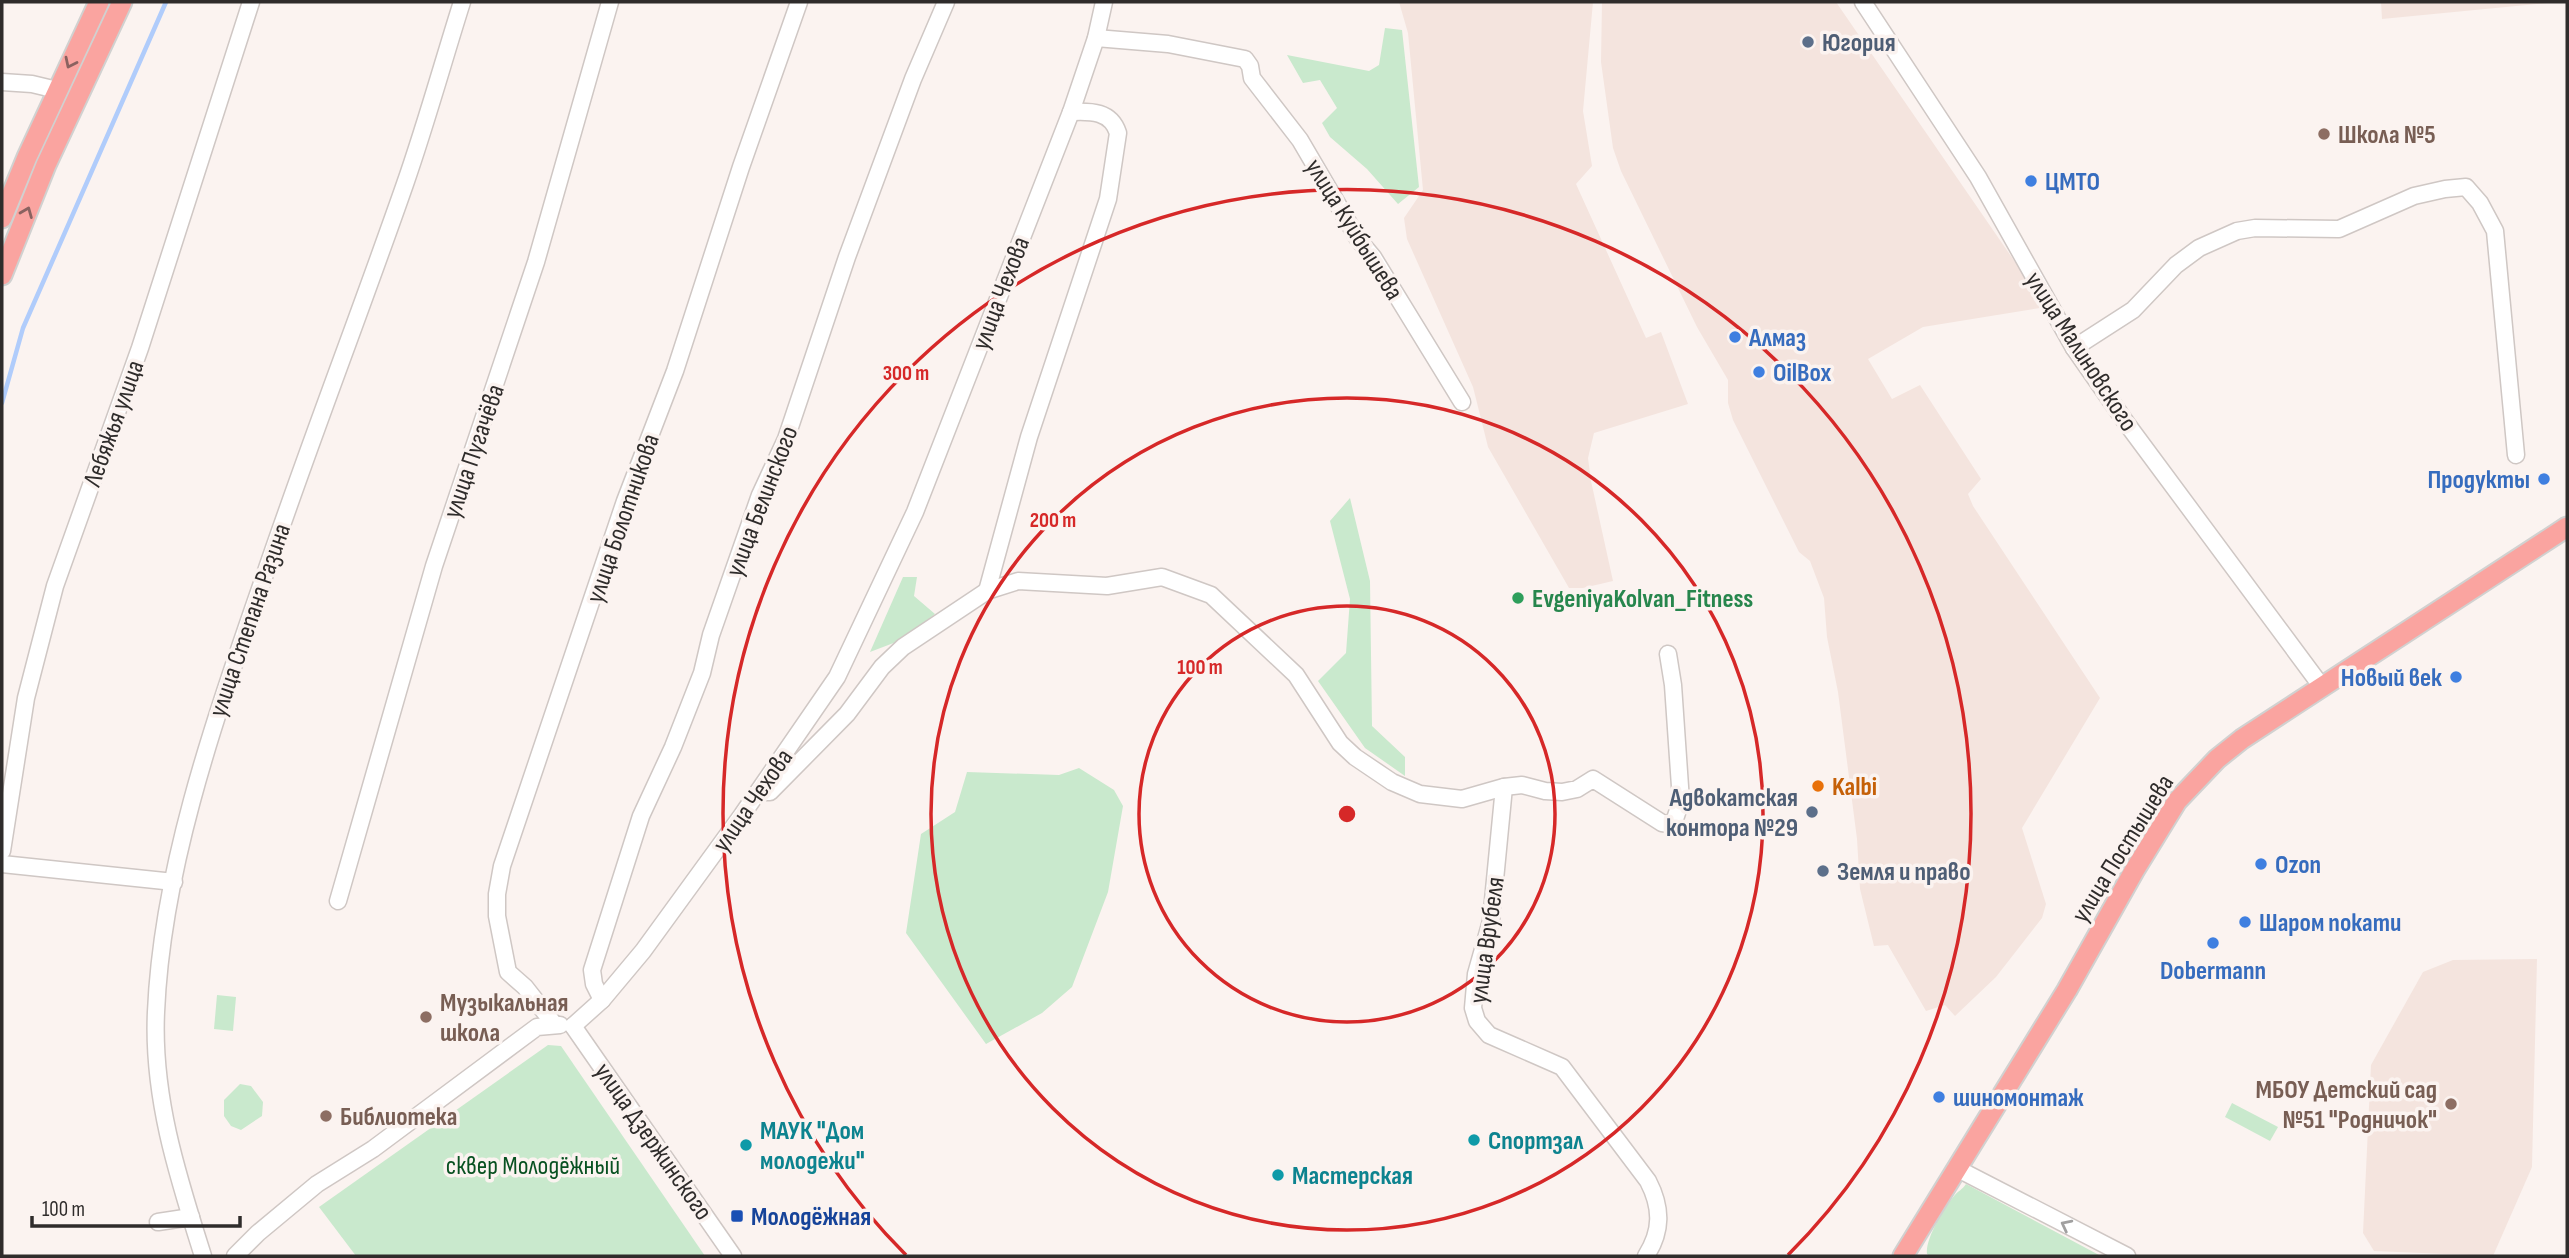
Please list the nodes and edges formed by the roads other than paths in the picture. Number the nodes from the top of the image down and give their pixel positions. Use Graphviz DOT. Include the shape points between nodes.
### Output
graph roads {
  1 [pos="99,2"];
  2 [pos="122,2"];
  3 [pos="251,2"];
  4 [pos="462,2"];
  5 [pos="610,2"];
  6 [pos="799,2"];
  7 [pos="946,2"];
  8 [pos="1104,2"];
  9 [pos="1863,2"];
  10 [pos="1096,38"];
  11 [pos="2,82"];
  12 [pos="57,90"];
  13 [pos="1071,112"];
  14 [pos="2,218"];
  15 [pos="2,275"];
  16 [pos="2074,348"];
  17 [pos="1462,402"];
  18 [pos="2516,455"];
  19 [pos="2567,527"];
  20 [pos="987,591"];
  21 [pos="1668,654"];
  22 [pos="2322,687"];
  23 [pos="1504,787"];
  24 [pos="758,792"];
  25 [pos="2,851"];
  26 [pos="2,864"];
  27 [pos="174,882"];
  28 [pos="338,901"];
  29 [pos="602,1000"];
  30 [pos="554,1024"];
  31 [pos="573,1026"];
  32 [pos="1956,1168"];
  33 [pos="191,1217"];
  34 [pos="158,1222"];
  35 [pos="1906,1255"];
  36 [pos="203,1256"];
  37 [pos="235,1256"];
  38 [pos="733,1256"];
  39 [pos="1646,1256"];
  40 [pos="2127,1256"];
  1 -- 12 [label="main road, one-way"];
  15 -- 2 [label="main road, one-way" via="46,165"];
  3 -- 25 [label="street, Лебяжья улица" via="140,348 55,586 26,698"];
  4 -- 27 [label="street, улица Степана Разина" via="407,180 228,680 196,782"];
  5 -- 28 [label="street, улица Пугачёва" via="537,261 430,579"];
  6 -- 30 [label="street, улица Болотникова" via="502,866 497,916 508,972"];
  7 -- 29 [label="street, улица Белинского" via="847,257 786,439 760,495 702,673 641,816 592,970"];
  8 -- 10 [label="street, улица Чехова"];
  9 -- 16 [label="street, улица Малиновского" via="1978,177"];
  10 -- 13 [label="street, улица Чехова"];
  10 -- 17 [label="street, улица Куйбышева" via="1168,44 1245,59 1252,78 1300,140"];
  11 -- 12 [label="street"];
  12 -- 14 [label="main road"];
  13 -- 20 [label="street" via="1106,115 1114,122 1118,132 1108,199 1028,437"];
  13 -- 24 [label="street, улица Чехова" via="888,572 837,677"];
  16 -- 18 [label="street" via="2133,310 2199,248 2236,231 2339,229 2414,196 2466,187 2495,231"];
  16 -- 22 [label="street, улица Малиновского"];
  19 -- 22 [label="main road, улица Постышева"];
  20 -- 23 [label="street" via="1018,581 1107,586 1162,578 1211,595 1296,675 1340,743 1392,782 1420,794 1462,799"];
  20 -- 24 [label="street" via="903,647 816,746 770,792"];
  21 -- 23 [label="street" via="1681,801 1669,824 1593,779 1562,792 1522,785"];
  22 -- 32 [label="main road, улица Постышева" via="2242,739 2177,801"];
  23 -- 39 [label="street, улица Врубеля" via="1490,921 1476,974 1473,1008 1489,1035 1562,1067 1648,1181 1657,1198 1660,1222"];
  24 -- 29 [label="street, улица Чехова"];
  26 -- 27 [label="street"];
  27 -- 33 [label="street, улица Степана Разина" via="155,1015 159,1086 175,1168"];
  29 -- 31 [label="street, улица Чехова"];
  30 -- 31 [label="street"];
  30 -- 37 [label="street" via="537,1027 373,1149 317,1184"];
  31 -- 38 [label="street, улица Дзержинского"];
  32 -- 35 [label="main road, улица Постышева"];
  40 -- 32 [label="street, one-way"];
  33 -- 34 [label="street"];
  33 -- 36 [label="street, улица Степана Разина"];
}
